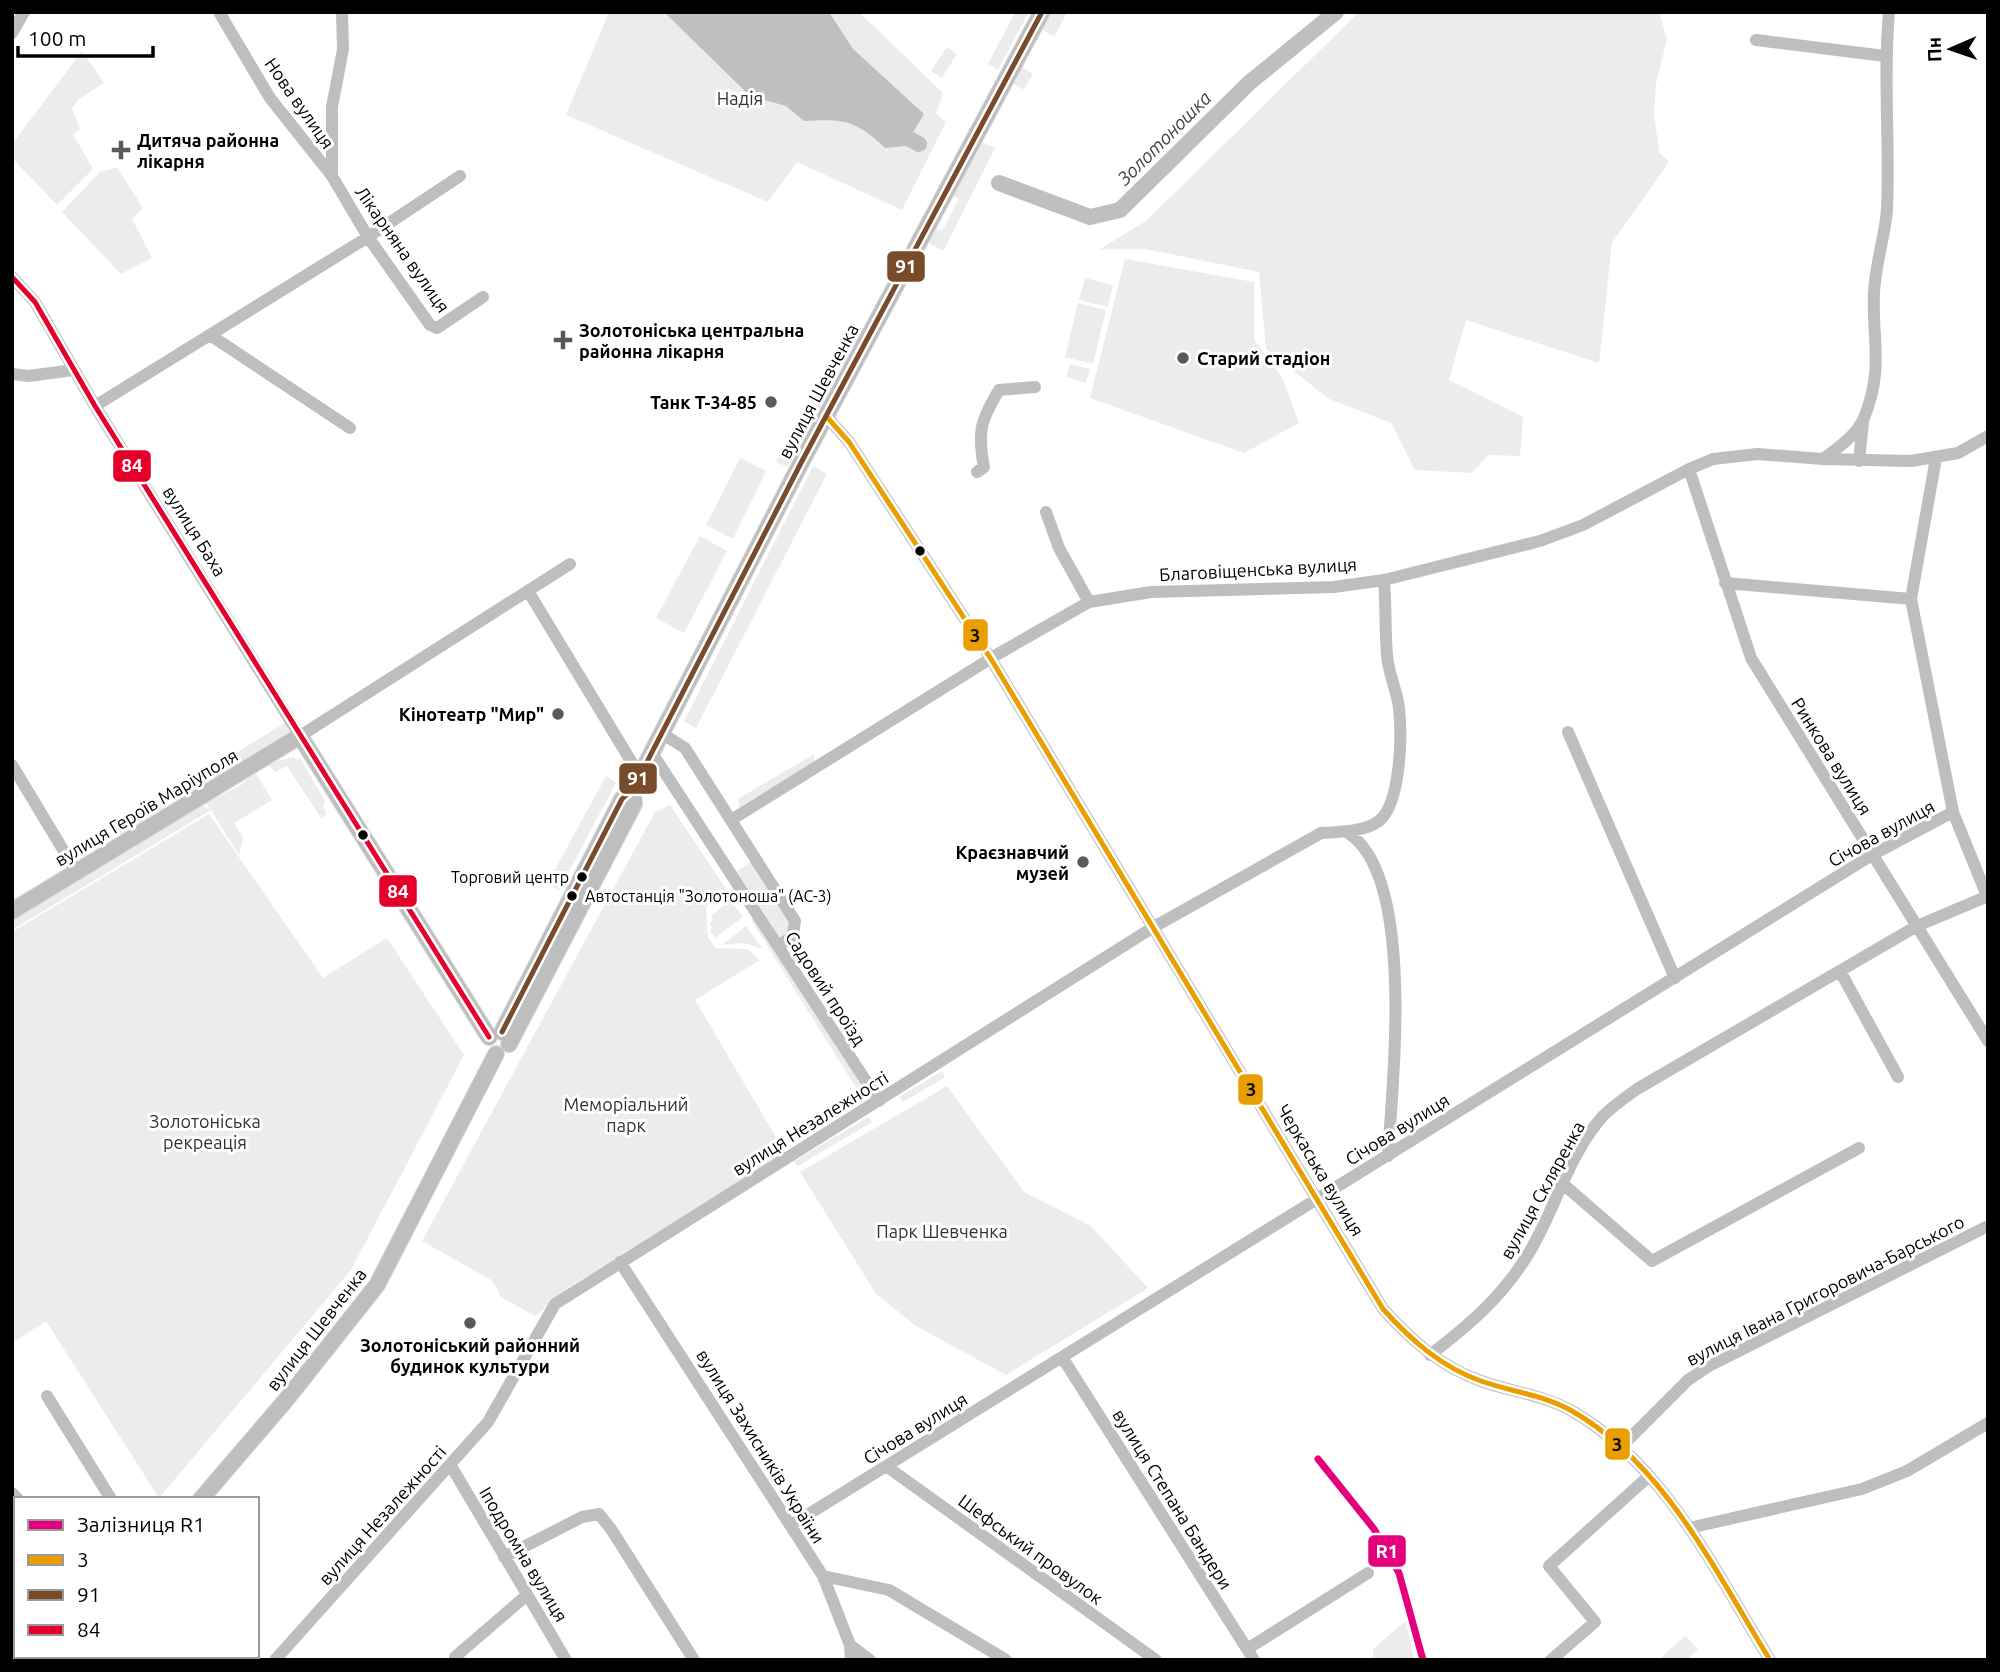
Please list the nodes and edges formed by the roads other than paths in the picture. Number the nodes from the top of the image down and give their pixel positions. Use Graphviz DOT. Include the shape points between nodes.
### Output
graph roads {
  1 [pos="24,12"];
  2 [pos="219,12"];
  3 [pos="342,12"];
  4 [pos="1042,12"];
  5 [pos="1889,12"];
  6 [pos="12,33"];
  7 [pos="1756,40"];
  8 [pos="1885,56"];
  9 [pos="332,176"];
  10 [pos="460,176"];
  11 [pos="368,237"];
  12 [pos="12,277"];
  13 [pos="483,297"];
  14 [pos="209,335"];
  15 [pos="73,370"];
  16 [pos="12,374"];
  17 [pos="1035,387"];
  18 [pos="94,406"];
  19 [pos="826,416"];
  20 [pos="1863,421"];
  21 [pos="350,428"];
  22 [pos="1988,436"];
  23 [pos="1937,458"];
  24 [pos="1823,459"];
  25 [pos="1859,461"];
  26 [pos="1689,469"];
  27 [pos="977,472"];
  28 [pos="1046,512"];
  29 [pos="570,564"];
  30 [pos="1384,580"];
  31 [pos="1725,583"];
  32 [pos="528,592"];
  33 [pos="1910,599"];
  34 [pos="1089,602"];
  35 [pos="991,659"];
  36 [pos="1568,732"];
  37 [pos="661,733"];
  38 [pos="300,736"];
  39 [pos="652,753"];
  40 [pos="12,765"];
  41 [pos="637,782"];
  42 [pos="1953,812"];
  43 [pos="731,820"];
  44 [pos="1345,831"];
  45 [pos="1872,855"];
  46 [pos="77,873"];
  47 [pos="1987,896"];
  48 [pos="12,911"];
  49 [pos="1917,926"];
  50 [pos="1152,928"];
  51 [pos="778,946"];
  52 [pos="1840,971"];
  53 [pos="1675,978"];
  54 [pos="1988,1041"];
  55 [pos="499,1042"];
  56 [pos="1898,1077"];
  57 [pos="879,1101"];
  58 [pos="1859,1148"];
  59 [pos="1388,1156"];
  60 [pos="1563,1184"];
  61 [pos="1318,1199"];
  62 [pos="1988,1226"];
  63 [pos="620,1262"];
  64 [pos="1430,1355"];
  65 [pos="1062,1357"];
  66 [pos="47,1396"];
  67 [pos="1988,1423"];
  68 [pos="1620,1448"];
  69 [pos="451,1466"];
  70 [pos="886,1466"];
  71 [pos="1648,1477"];
  72 [pos="110,1497"];
  73 [pos="203,1497"];
  74 [pos="791,1525"];
  75 [pos="1689,1528"];
  76 [pos="504,1557"];
  77 [pos="1368,1573"];
  78 [pos="823,1576"];
  79 [pos="527,1595"];
  80 [pos="850,1645"];
  81 [pos="1250,1654"];
  82 [pos="455,1657"];
  83 [pos="275,1660"];
  84 [pos="566,1660"];
  85 [pos="694,1660"];
  86 [pos="851,1660"];
  87 [pos="870,1660"];
  88 [pos="1006,1660"];
  89 [pos="1156,1660"];
  90 [pos="1551,1660"];
  91 [pos="1770,1660"];
  1 -- 6 [label="street"];
  2 -- 9 [label="street, Нова вулиця" via="270,98"];
  3 -- 9 [label="street, Лікарняна вулиця" via="343,49 332,107"];
  4 -- 19 [label="main road, вулиця Шевченка"];
  5 -- 8 [label="street"];
  7 -- 8 [label="street"];
  8 -- 20 [label="street" via="1889,120 1886,212 1874,293 1876,381"];
  9 -- 11 [label="street, Лікарняна вулиця"];
  10 -- 11 [label="street"];
  11 -- 13 [label="street, Лікарняна вулиця" via="430,325 437,328"];
  11 -- 14 [label="street"];
  12 -- 15 [label="street, вулиця Баха" via="35,302"];
  14 -- 18 [label="street"];
  14 -- 21 [label="street"];
  15 -- 16 [label="street"];
  15 -- 18 [label="street, вулиця Баха"];
  17 -- 27 [label="street" via="999,390 983,417 979,442 984,467"];
  18 -- 38 [label="street, вулиця Баха"];
  19 -- 35 [label="street, Черкаська вулиця" via="849,442"];
  19 -- 37 [label="main road, вулиця Шевченка"];
  20 -- 24 [label="street" via="1848,441"];
  20 -- 25 [label="street"];
  22 -- 23 [label="street, Благовіщенська вулиця" via="1958,453"];
  23 -- 25 [label="street, Благовіщенська вулиця"];
  23 -- 33 [label="street"];
  24 -- 25 [label="street, Благовіщенська вулиця"];
  24 -- 26 [label="street, Благовіщенська вулиця" via="1735,454"];
  26 -- 30 [label="street, Благовіщенська вулиця" via="1583,525 1540,541"];
  26 -- 31 [label="street, Ринкова вулиця"];
  28 -- 34 [label="street" via="1059,548"];
  29 -- 32 [label="street"];
  30 -- 34 [label="street, Благовіщенська вулиця" via="1334,587 1150,592"];
  30 -- 44 [label="street, вулиця Незалежності" via="1387,659 1399,707 1400,740 1389,811 1377,823"];
  31 -- 33 [label="street"];
  31 -- 45 [label="street, Ринкова вулиця" via="1751,658"];
  32 -- 38 [label="street"];
  32 -- 41 [label="street"];
  33 -- 42 [label="street"];
  34 -- 35 [label="street, Благовіщенська вулиця"];
  35 -- 43 [label="street, Благовіщенська вулиця"];
  35 -- 50 [label="street, Черкаська вулиця"];
  36 -- 53 [label="street"];
  37 -- 39 [label="main road, вулиця Шевченка"];
  37 -- 43 [label="street" via="685,748"];
  38 -- 46 [label="main road, вулиця Героїв Маріуполя"];
  38 -- 55 [label="main road"];
  39 -- 41 [label="main road, вулиця Шевченка"];
  39 -- 51 [label="street, Садовий проїзд"];
  40 -- 46 [label="street"];
  41 -- 55 [label="main road, вулиця Шевченка" via="634,804"];
  42 -- 45 [label="street, Січова вулиця"];
  42 -- 47 [label="street"];
  43 -- 51 [label="street" via="795,921 793,936"];
  44 -- 50 [label="street, вулиця Незалежності" via="1321,833"];
  44 -- 59 [label="street" via="1359,839 1378,878 1391,922 1396,1033"];
  45 -- 49 [label="street, Ринкова вулиця"];
  45 -- 53 [label="street, Січова вулиця"];
  46 -- 48 [label="main road, вулиця Героїв Маріуполя"];
  47 -- 49 [label="street, вулиця Скляренка"];
  49 -- 52 [label="street, вулиця Скляренка"];
  49 -- 54 [label="street, Ринкова вулиця"];
  50 -- 57 [label="street, вулиця Незалежності"];
  50 -- 61 [label="street, Черкаська вулиця"];
  51 -- 57 [label="street, Садовий проїзд"];
  52 -- 56 [label="street"];
  52 -- 60 [label="street, вулиця Скляренка" via="1637,1089 1604,1115"];
  53 -- 59 [label="street, Січова вулиця"];
  55 -- 73 [label="main road, вулиця Шевченка" via="377,1285"];
  57 -- 63 [label="street, вулиця Незалежності"];
  58 -- 60 [label="street" via="1652,1261"];
  59 -- 61 [label="street, Січова вулиця"];
  60 -- 64 [label="street, вулиця Скляренка" via="1503,1292 1480,1317"];
  61 -- 64 [label="street, Черкаська вулиця" via="1383,1310"];
  61 -- 65 [label="street, Січова вулиця"];
  62 -- 68 [label="street, вулиця Івана Григоровича-Барського" via="1709,1366 1688,1380"];
  63 -- 69 [label="street, вулиця Незалежності" via="555,1304 488,1422"];
  63 -- 74 [label="street, вулиця Захисників України"];
  64 -- 68 [label="street, Черкаська вулиця" via="1480,1381 1550,1400 1574,1412"];
  65 -- 70 [label="street, Січова вулиця"];
  65 -- 81 [label="street, вулиця Степана Бандери"];
  66 -- 72 [label="street"];
  67 -- 75 [label="street" via="1907,1471 1862,1489"];
  68 -- 71 [label="street, Черкаська вулиця"];
  69 -- 76 [label="street, Іподромна вулиця"];
  69 -- 83 [label="street, вулиця Незалежності"];
  70 -- 74 [label="street, Січова вулиця"];
  70 -- 89 [label="street, Шефський провулок"];
  71 -- 75 [label="street, Черкаська вулиця"];
  71 -- 90 [label="street" via="1549,1566 1595,1622"];
  74 -- 78 [label="street, вулиця Захисників України"];
  75 -- 91 [label="street, Черкаська вулиця"];
  76 -- 79 [label="street, Іподромна вулиця"];
  76 -- 85 [label="street" via="582,1517 598,1514"];
  77 -- 81 [label="street"];
  78 -- 80 [label="street, вулиця Захисників України"];
  78 -- 88 [label="street" via="889,1590"];
  79 -- 82 [label="street"];
  79 -- 84 [label="street, Іподромна вулиця"];
  80 -- 86 [label="street, вулиця Захисників України"];
  80 -- 87 [label="street"];
}
